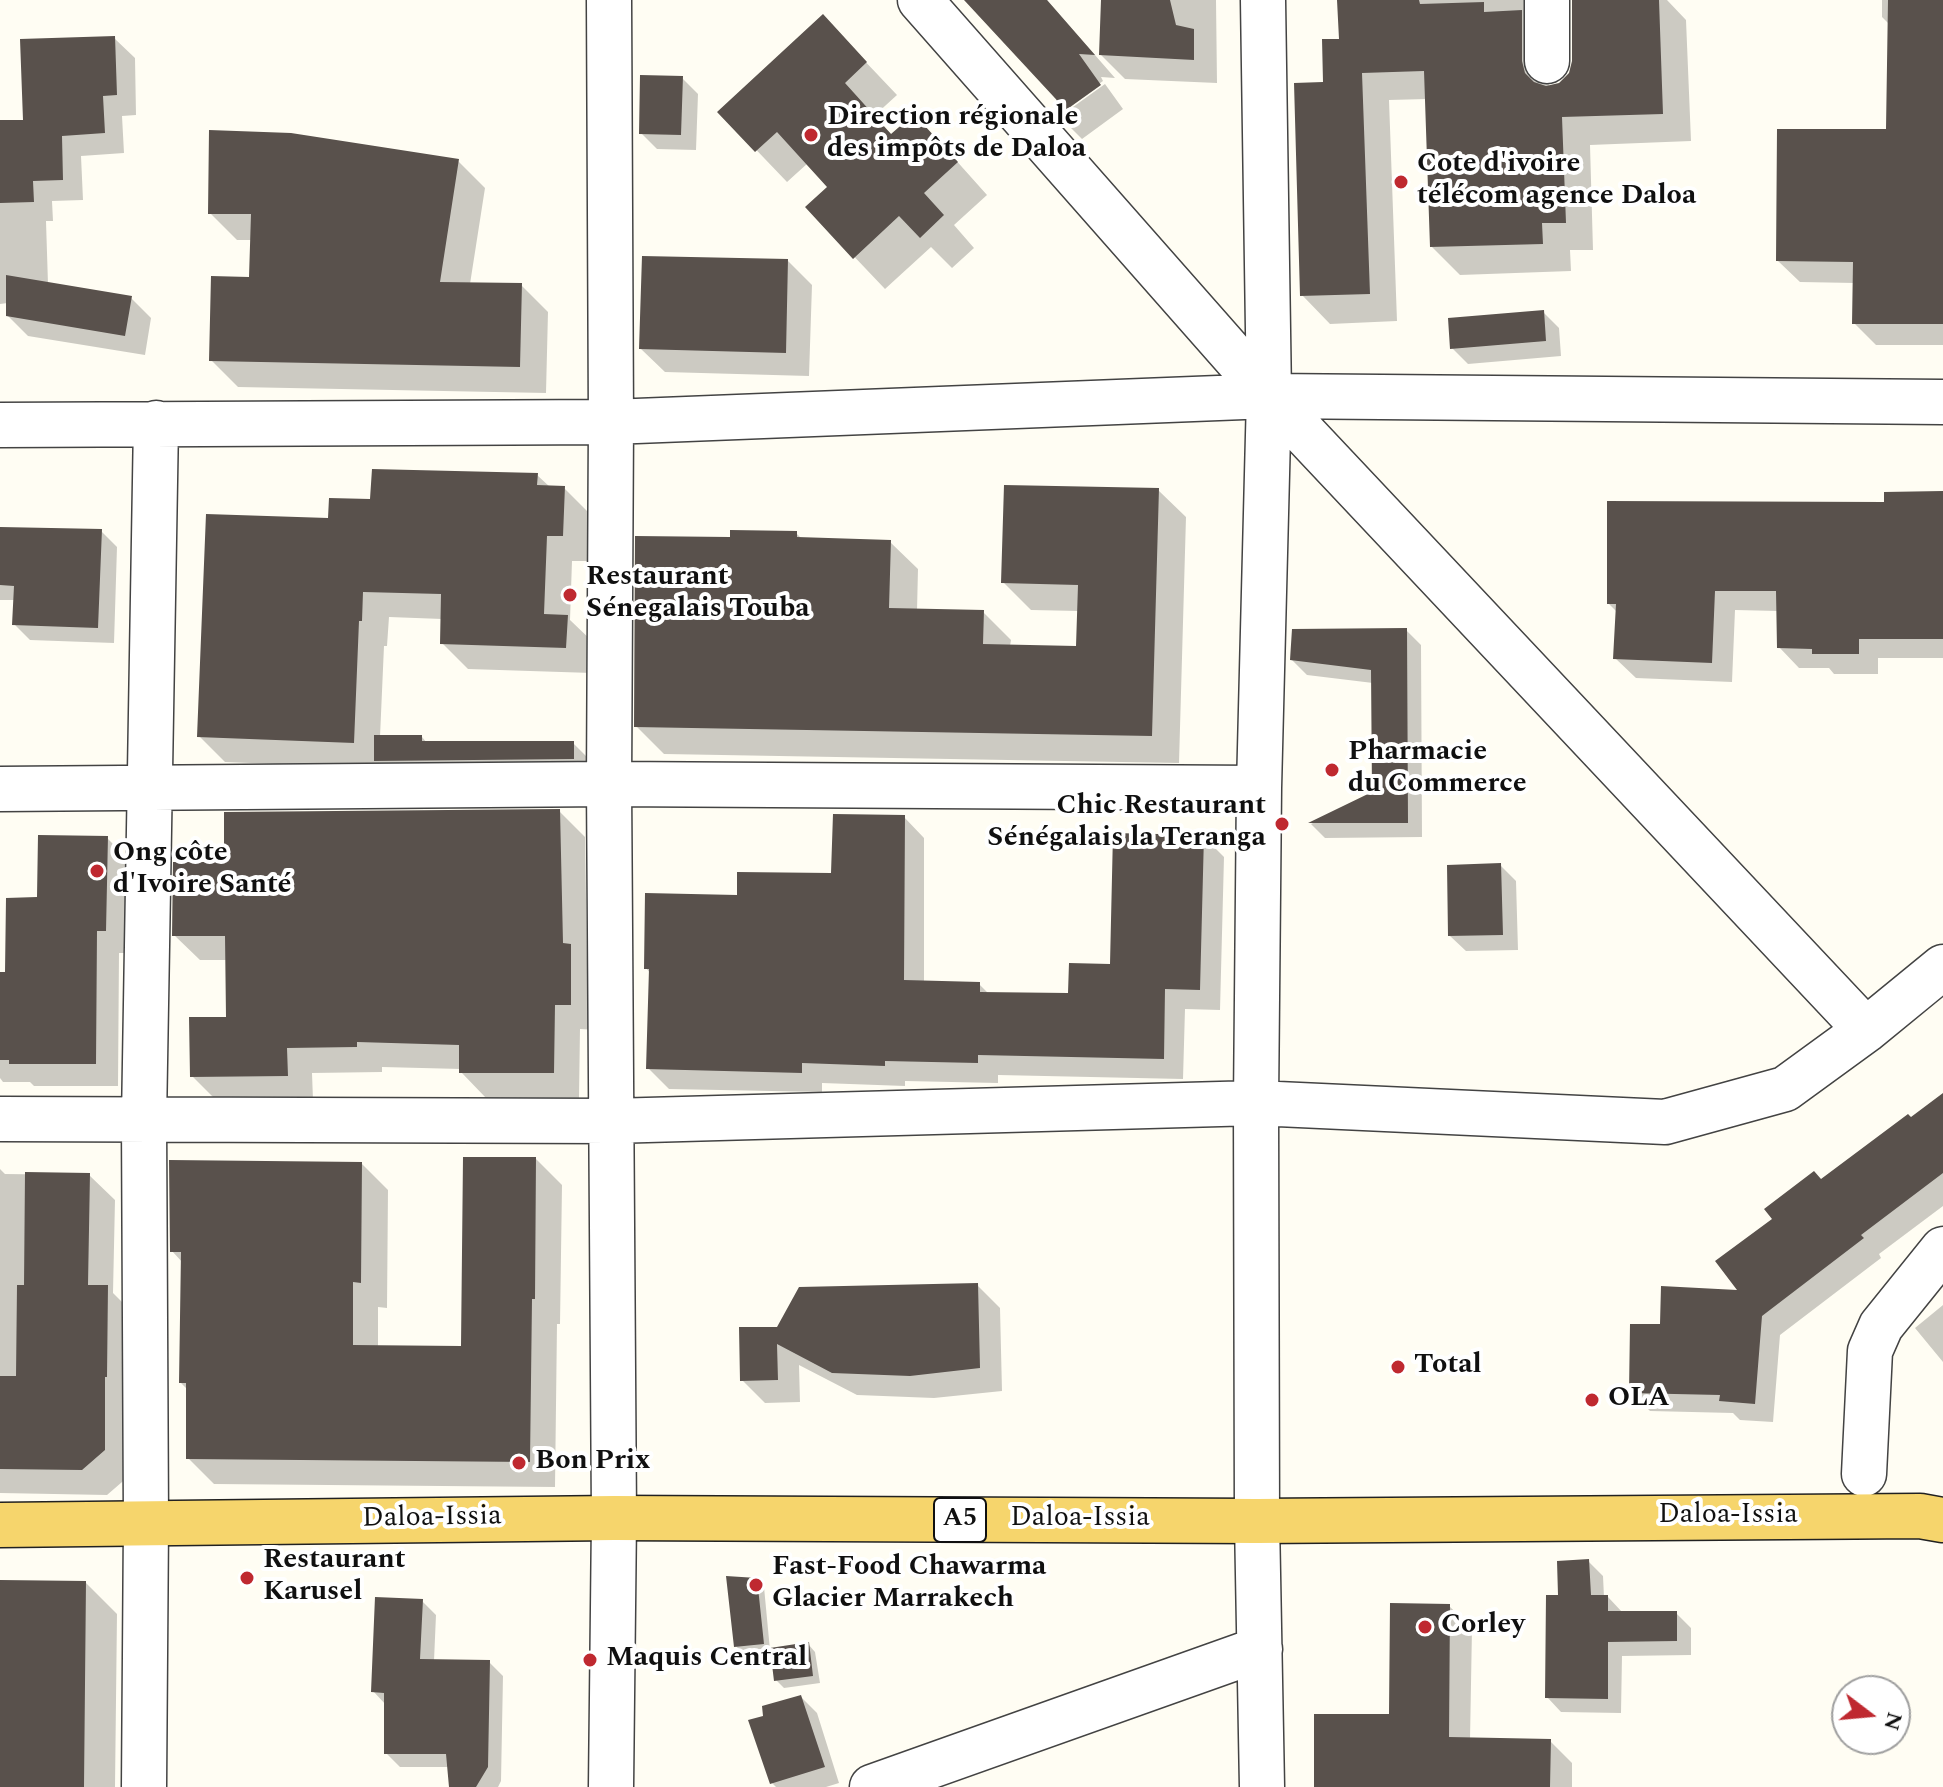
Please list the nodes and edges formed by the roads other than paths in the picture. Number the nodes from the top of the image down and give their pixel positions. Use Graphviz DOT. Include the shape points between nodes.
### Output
graph roads {
  1 [pos="609,0"];
  2 [pos="920,0"];
  3 [pos="1263,0"];
  4 [pos="1547,0"];
  5 [pos="1547,61"];
  6 [pos="1269,396"];
  7 [pos="1943,402"];
  8 [pos="611,422"];
  9 [pos="156,423"];
  10 [pos="0,425"];
  11 [pos="609,784"];
  12 [pos="1259,788"];
  13 [pos="0,789"];
  14 [pos="150,789"];
  15 [pos="1938,975"];
  16 [pos="1866,1030"];
  17 [pos="1256,1103"];
  18 [pos="0,1119"];
  19 [pos="144,1120"];
  20 [pos="611,1121"];
  21 [pos="1943,1249"];
  22 [pos="1864,1474"];
  23 [pos="1935,1515"];
  24 [pos="614,1518"];
  25 [pos="1257,1521"];
  26 [pos="146,1522"];
  27 [pos="0,1525"];
  28 [pos="1260,1649"];
  29 [pos="144,1787"];
  30 [pos="611,1787"];
  31 [pos="872,1787"];
  32 [pos="1262,1787"];
  1 -- 8 [label="street"];
  2 -- 6 [label="street"];
  3 -- 6 [label="street"];
  4 -- 5 [label="street"];
  6 -- 7 [label="street"];
  6 -- 8 [label="street"];
  6 -- 12 [label="street"];
  6 -- 16 [label="street"];
  8 -- 9 [label="street"];
  8 -- 11 [label="street"];
  9 -- 10 [label="street"];
  9 -- 14 [label="street"];
  11 -- 12 [label="street"];
  11 -- 14 [label="street"];
  11 -- 20 [label="street"];
  12 -- 17 [label="street"];
  13 -- 14 [label="street"];
  14 -- 19 [label="street"];
  15 -- 16 [label="street"];
  16 -- 17 [label="street" via="1785,1089 1665,1122"];
  17 -- 20 [label="street"];
  17 -- 25 [label="street"];
  18 -- 19 [label="street"];
  19 -- 20 [label="street"];
  19 -- 26 [label="street"];
  20 -- 24 [label="street"];
  21 -- 22 [label="street" via="1881,1326 1870,1351"];
  23 -- 25 [label="main road, Daloa-Issia / A5"];
  24 -- 25 [label="main road, Daloa-Issia / A5"];
  24 -- 26 [label="main road, Daloa-Issia / A5"];
  24 -- 30 [label="street"];
  25 -- 28 [label="street"];
  26 -- 27 [label="main road, Daloa-Issia / A5"];
  26 -- 29 [label="street"];
  28 -- 31 [label="street"];
  28 -- 32 [label="street"];
}
